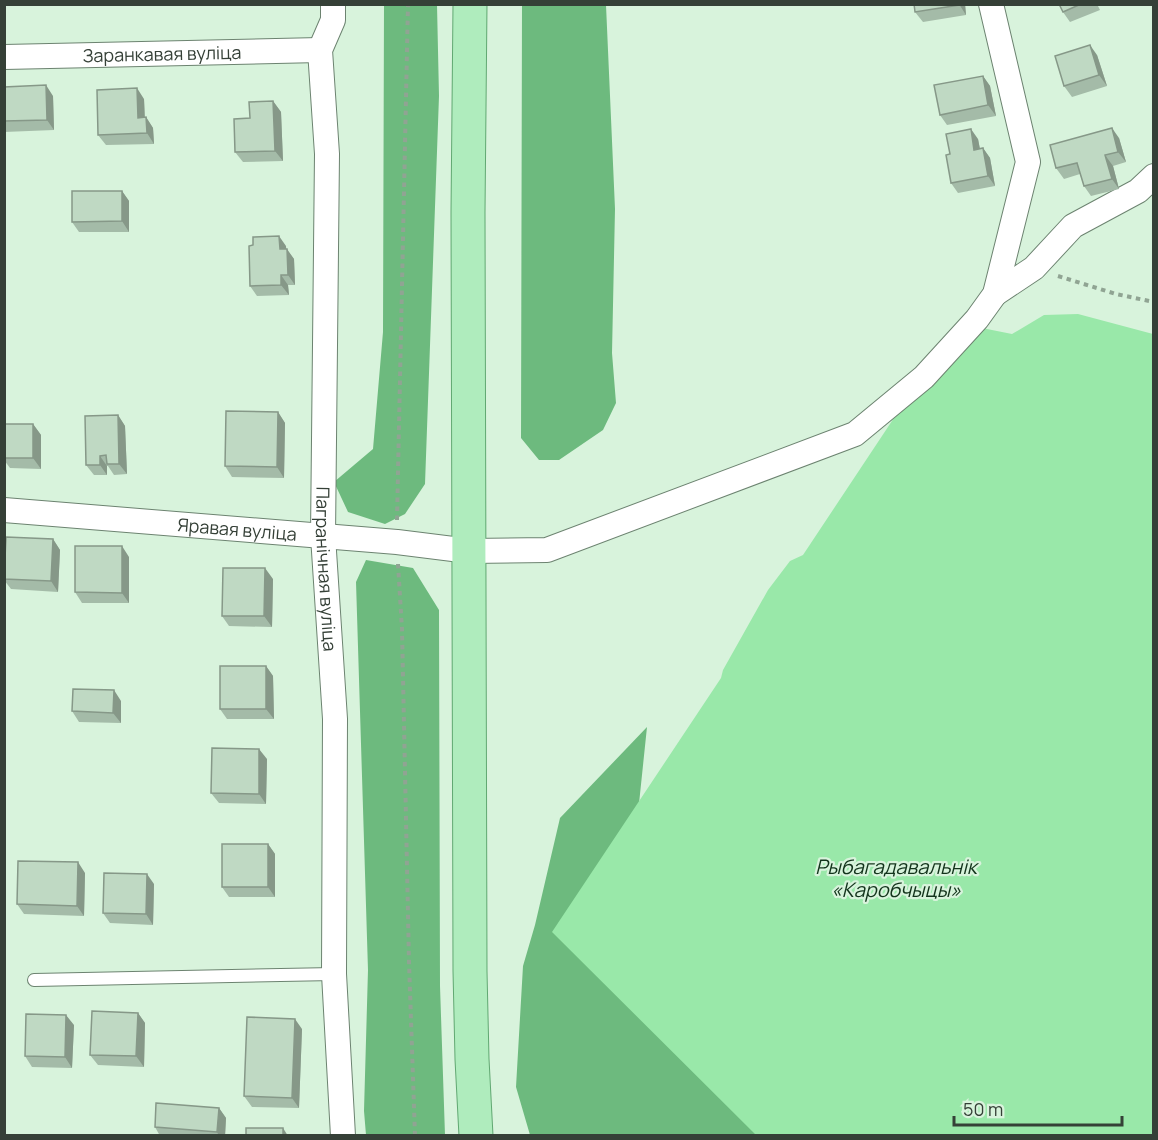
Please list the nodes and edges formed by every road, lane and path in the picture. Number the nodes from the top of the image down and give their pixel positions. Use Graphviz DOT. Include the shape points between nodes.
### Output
graph roads {
  1 [pos="333,4"];
  2 [pos="408,4"];
  3 [pos="470,4"];
  4 [pos="991,4"];
  5 [pos="320,50"];
  6 [pos="4,57"];
  7 [pos="1154,176"];
  8 [pos="1034,268"];
  9 [pos="995,294"];
  10 [pos="1154,302"];
  11 [pos="4,510"];
  12 [pos="323,536"];
  13 [pos="397,542"];
  14 [pos="469,551"];
  15 [pos="334,974"];
  16 [pos="34,980"];
  17 [pos="343,1136"];
  18 [pos="415,1136"];
  19 [pos="476,1136"];
  1 -- 5 [label="street, Пагранічная вуліца" via="333,20"];
  2 -- 13 [label="path"];
  3 -- 14 [label="main road"];
  4 -- 9 [label="street" via="1028,162"];
  5 -- 6 [label="street, Заранкавая вуліца"];
  5 -- 12 [label="street, Пагранічная вуліца" via="327,154"];
  7 -- 8 [label="street" via="1138,191 1073,226"];
  8 -- 9 [label="street"];
  8 -- 10 [label="path"];
  9 -- 14 [label="street, Яравая вуліца" via="924,377 855,434 547,550"];
  11 -- 12 [label="street, Яравая вуліца"];
  12 -- 13 [label="street, Яравая вуліца"];
  12 -- 15 [label="street, Пагранічная вуліца" via="335,719"];
  13 -- 14 [label="street, Яравая вуліца"];
  13 -- 18 [label="path"];
  14 -- 19 [label="main road" via="471,982"];
  15 -- 16 [label="lane"];
  15 -- 17 [label="street, Пагранічная вуліца"];
}
